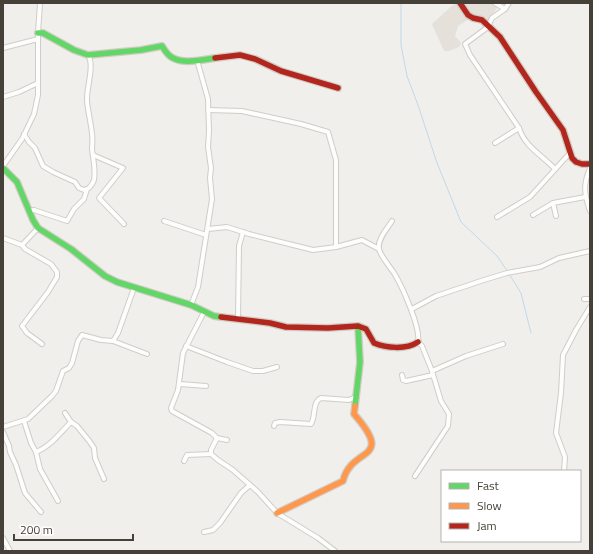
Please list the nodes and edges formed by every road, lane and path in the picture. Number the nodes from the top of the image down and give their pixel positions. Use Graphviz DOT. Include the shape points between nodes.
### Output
graph roads {
  1 [pos="40,3"];
  2 [pos="460,3"];
  3 [pos="495,3"];
  4 [pos="509,3"];
  5 [pos="505,9"];
  6 [pos="488,27"];
  7 [pos="38,36"];
  8 [pos="3,48"];
  9 [pos="88,55"];
  10 [pos="197,60"];
  11 [pos="38,83"];
  12 [pos="338,88"];
  13 [pos="3,97"];
  14 [pos="208,110"];
  15 [pos="519,128"];
  16 [pos="24,134"];
  17 [pos="495,142"];
  18 [pos="569,154"];
  19 [pos="93,155"];
  20 [pos="4,164"];
  21 [pos="590,164"];
  22 [pos="590,168"];
  23 [pos="555,169"];
  24 [pos="87,189"];
  25 [pos="585,197"];
  26 [pos="553,203"];
  27 [pos="29,210"];
  28 [pos="590,211"];
  29 [pos="533,215"];
  30 [pos="556,216"];
  31 [pos="497,217"];
  32 [pos="164,221"];
  33 [pos="392,221"];
  34 [pos="124,224"];
  35 [pos="38,228"];
  36 [pos="208,229"];
  37 [pos="243,232"];
  38 [pos="206,235"];
  39 [pos="3,238"];
  40 [pos="22,245"];
  41 [pos="336,247"];
  42 [pos="379,249"];
  43 [pos="590,251"];
  44 [pos="134,288"];
  45 [pos="584,299"];
  46 [pos="590,299"];
  47 [pos="191,305"];
  48 [pos="590,307"];
  49 [pos="412,309"];
  50 [pos="204,312"];
  51 [pos="238,319"];
  52 [pos="358,326"];
  53 [pos="113,341"];
  54 [pos="418,342"];
  55 [pos="42,344"];
  56 [pos="503,344"];
  57 [pos="186,346"];
  58 [pos="147,354"];
  59 [pos="277,367"];
  60 [pos="433,373"];
  61 [pos="402,375"];
  62 [pos="180,384"];
  63 [pos="206,386"];
  64 [pos="356,397"];
  65 [pos="65,413"];
  66 [pos="24,421"];
  67 [pos="71,422"];
  68 [pos="274,426"];
  69 [pos="3,427"];
  70 [pos="3,432"];
  71 [pos="217,438"];
  72 [pos="227,440"];
  73 [pos="36,452"];
  74 [pos="211,454"];
  75 [pos="184,461"];
  76 [pos="564,470"];
  77 [pos="415,476"];
  78 [pos="104,479"];
  79 [pos="250,485"];
  80 [pos="58,501"];
  81 [pos="41,512"];
  82 [pos="277,513"];
  83 [pos="204,532"];
  84 [pos="3,538"];
  85 [pos="10,551"];
  86 [pos="335,551"];
  1 -- 7 [label="street"];
  2 -- 6 [label="street" via="468,14 482,20"];
  3 -- 5 [label="street"];
  4 -- 5 [label="street"];
  5 -- 6 [label="street" via="492,18"];
  6 -- 15 [label="street" via="465,44 466,49"];
  6 -- 18 [label="street" via="500,37 563,130"];
  7 -- 8 [label="street"];
  7 -- 9 [label="street" via="43,33"];
  7 -- 11 [label="street"];
  9 -- 10 [label="street" via="162,46 174,59"];
  9 -- 19 [label="street" via="90,77 87,101"];
  10 -- 12 [label="street" via="240,55"];
  10 -- 14 [label="street" via="208,99"];
  11 -- 13 [label="street"];
  11 -- 16 [label="street" via="34,114"];
  14 -- 36 [label="street" via="212,199"];
  14 -- 41 [label="street" via="242,111 328,132 336,160"];
  15 -- 17 [label="street"];
  15 -- 23 [label="street" via="526,142"];
  16 -- 20 [label="street"];
  16 -- 24 [label="street" via="35,148 43,166 75,182 79,188"];
  18 -- 21 [label="street" via="577,162"];
  18 -- 23 [label="street"];
  19 -- 24 [label="street" via="94,181"];
  19 -- 34 [label="street" via="123,168 99,198"];
  20 -- 27 [label="street" via="17,182"];
  22 -- 25 [label="street" via="585,180"];
  23 -- 31 [label="street" via="530,197"];
  24 -- 27 [label="street" via="84,199 67,221"];
  25 -- 26 [label="street"];
  25 -- 28 [label="street"];
  26 -- 29 [label="street"];
  26 -- 30 [label="street"];
  27 -- 35 [label="street"];
  32 -- 38 [label="street"];
  33 -- 42 [label="street" via="380,242"];
  35 -- 40 [label="street"];
  35 -- 44 [label="street" via="71,249 105,276"];
  36 -- 37 [label="street" via="227,227"];
  36 -- 38 [label="street"];
  37 -- 41 [label="street" via="313,250"];
  37 -- 51 [label="street" via="239,246"];
  38 -- 47 [label="street" via="198,287"];
  39 -- 40 [label="street"];
  40 -- 55 [label="street" via="51,264 57,272 57,277 48,292 22,326"];
  41 -- 42 [label="street" via="362,240"];
  42 -- 49 [label="street"];
  43 -- 49 [label="street" via="484,280 436,296"];
  44 -- 47 [label="street"];
  44 -- 53 [label="street"];
  45 -- 46 [label="street"];
  47 -- 50 [label="street"];
  48 -- 76 [label="street" via="563,355 556,433 565,457"];
  49 -- 54 [label="street"];
  50 -- 51 [label="street"];
  50 -- 57 [label="street"];
  51 -- 52 [label="street" via="286,326"];
  52 -- 54 [label="street" via="366,329 377,346 410,346"];
  52 -- 64 [label="street" via="360,362"];
  53 -- 58 [label="street"];
  53 -- 66 [label="street" via="80,336 72,363 63,371 56,391"];
  54 -- 60 [label="street"];
  56 -- 60 [label="street" via="466,356"];
  57 -- 59 [label="street" via="253,371"];
  57 -- 62 [label="street" via="181,361"];
  60 -- 61 [label="street" via="406,381"];
  60 -- 77 [label="street" via="440,401 449,414 448,426"];
  62 -- 63 [label="street"];
  62 -- 71 [label="street" via="171,406 172,411"];
  64 -- 68 [label="street" via="349,400 321,398 316,402 315,416 311,424 280,422"];
  64 -- 82 [label="street" via="354,414 372,438 369,452 346,472 343,481"];
  65 -- 67 [label="street"];
  66 -- 69 [label="street"];
  66 -- 73 [label="street"];
  67 -- 73 [label="street" via="50,443"];
  67 -- 78 [label="street" via="94,448 95,458"];
  70 -- 81 [label="street" via="25,493"];
  71 -- 72 [label="street"];
  71 -- 74 [label="street" via="210,450"];
  73 -- 80 [label="street" via="40,469"];
  74 -- 75 [label="street" via="186,455"];
  74 -- 79 [label="street"];
  79 -- 82 [label="street"];
  79 -- 83 [label="street" via="241,493 220,523 213,530"];
  82 -- 86 [label="street"];
  84 -- 85 [label="street"];
}
